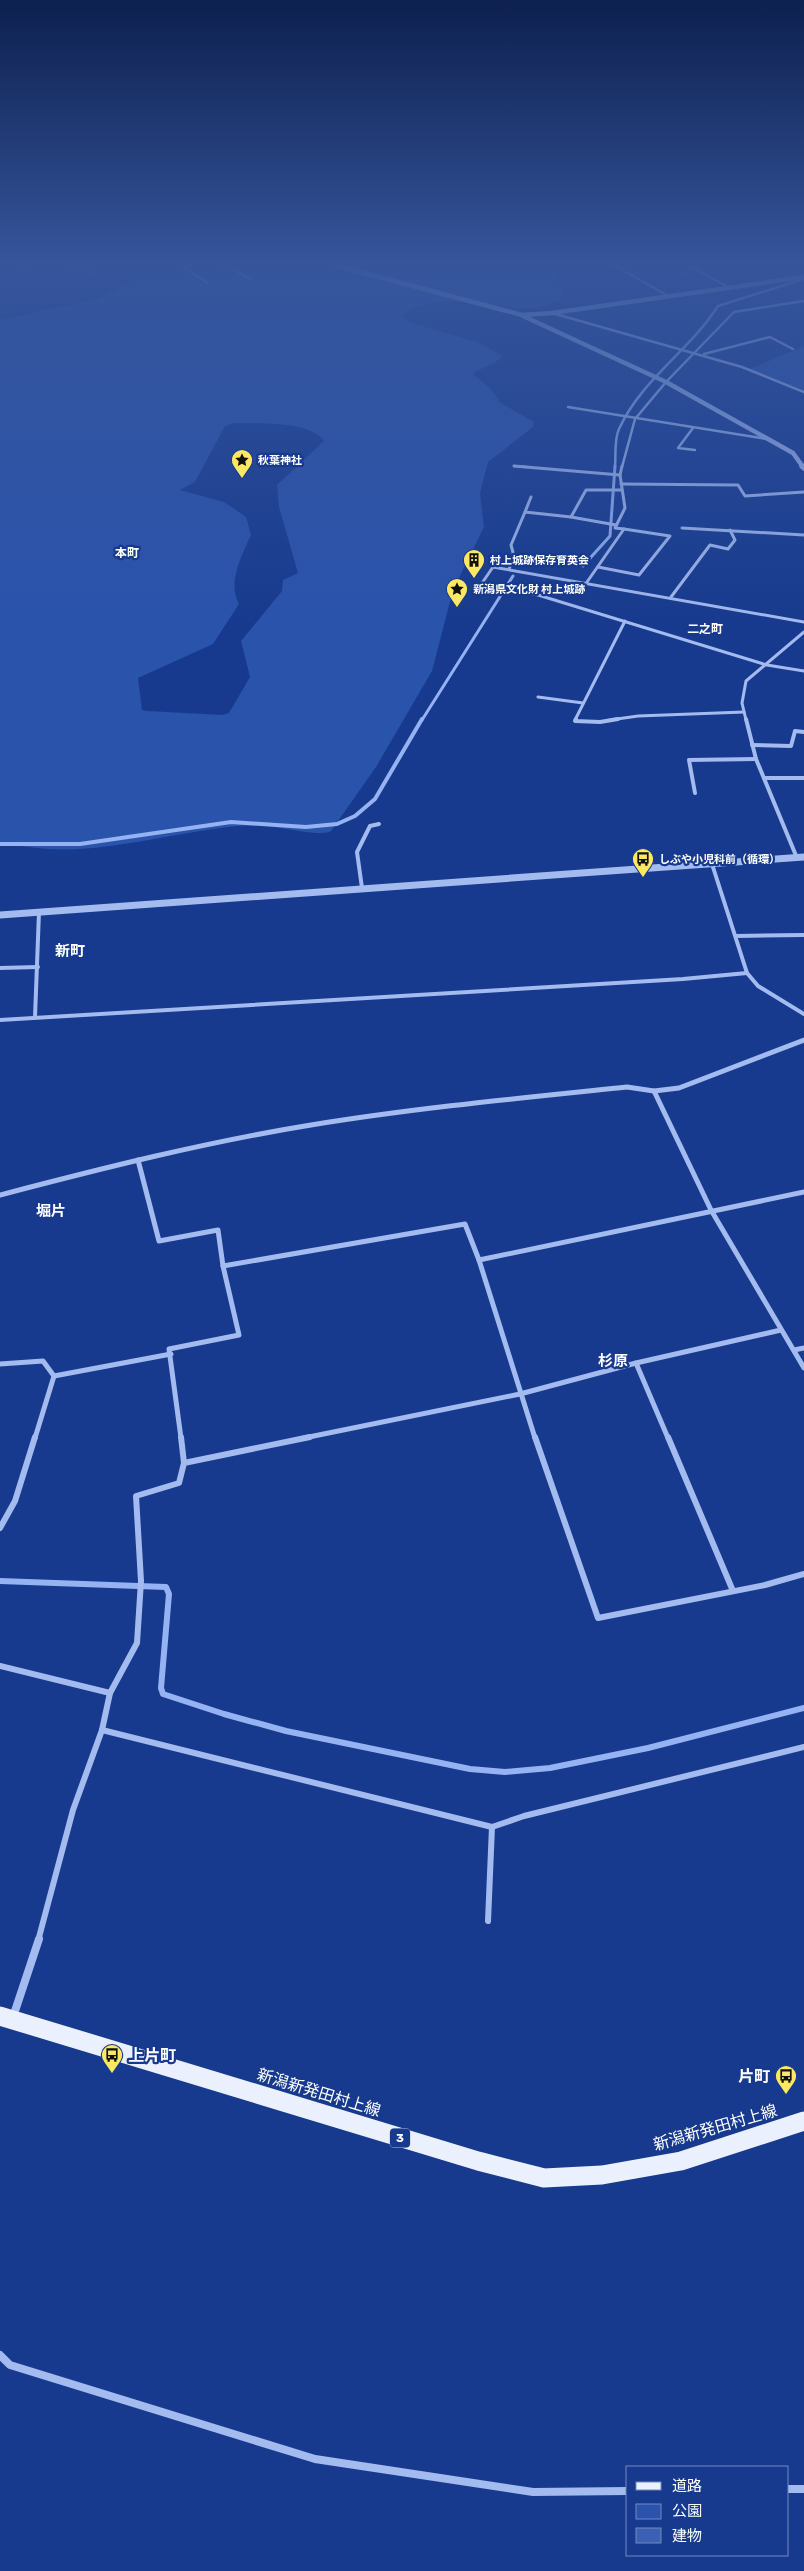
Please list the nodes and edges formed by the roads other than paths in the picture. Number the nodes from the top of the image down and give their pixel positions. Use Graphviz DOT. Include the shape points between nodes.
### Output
graph roads {
  1 [pos="664,385"];
  2 [pos="671,385"];
  3 [pos="788,385"];
  4 [pos="804,392"];
  5 [pos="568,407"];
  6 [pos="635,419"];
  7 [pos="693,428"];
  8 [pos="770,439"];
  9 [pos="695,450"];
  10 [pos="514,466"];
  11 [pos="804,468"];
  12 [pos="620,475"];
  13 [pos="621,484"];
  14 [pos="622,490"];
  15 [pos="804,492"];
  16 [pos="531,497"];
  17 [pos="525,512"];
  18 [pos="571,517"];
  19 [pos="616,525"];
  20 [pos="682,528"];
  21 [pos="624,530"];
  22 [pos="730,530"];
  23 [pos="804,534"];
  24 [pos="598,567"];
  25 [pos="509,569"];
  26 [pos="587,582"];
  27 [pos="671,597"];
  28 [pos="625,622"];
  29 [pos="804,622"];
  30 [pos="804,632"];
  31 [pos="767,665"];
  32 [pos="804,671"];
  33 [pos="538,697"];
  34 [pos="583,703"];
  35 [pos="744,712"];
  36 [pos="804,732"];
  37 [pos="752,746"];
  38 [pos="756,759"];
  39 [pos="764,778"];
  40 [pos="804,778"];
  41 [pos="695,793"];
  42 [pos="379,824"];
  43 [pos="800,857"];
  44 [pos="712,864"];
  45 [pos="362,888"];
  46 [pos="39,912"];
  47 [pos="0,915"];
  48 [pos="804,935"];
  49 [pos="736,936"];
  50 [pos="38,967"];
  51 [pos="0,968"];
  52 [pos="747,973"];
  53 [pos="804,1014"];
  54 [pos="35,1017"];
  55 [pos="0,1020"];
  56 [pos="804,1040"];
  57 [pos="654,1090"];
  58 [pos="138,1160"];
  59 [pos="804,1192"];
  60 [pos="0,1195"];
  61 [pos="711,1210"];
  62 [pos="479,1260"];
  63 [pos="223,1266"];
  64 [pos="782,1330"];
  65 [pos="804,1348"];
  66 [pos="794,1350"];
  67 [pos="171,1354"];
  68 [pos="636,1363"];
  69 [pos="0,1364"];
  70 [pos="804,1368"];
  71 [pos="54,1376"];
  72 [pos="520,1394"];
  73 [pos="184,1463"];
  74 [pos="0,1528"];
  75 [pos="804,1574"];
  76 [pos="733,1591"];
  77 [pos="0,1666"];
  78 [pos="110,1693"];
  79 [pos="102,1730"];
  80 [pos="804,1747"];
  81 [pos="492,1827"];
  82 [pos="488,1921"];
  83 [pos="6,2018"];
  84 [pos="804,2121"];
  85 [pos="0,2355"];
  86 [pos="789,2489"];
  87 [pos="804,2489"];
  88 [pos="626,2491"];
  1 -- 6 [label="street"];
  2 -- 8 [label="street"];
  3 -- 4 [label="street"];
  5 -- 6 [label="street"];
  6 -- 7 [label="street"];
  6 -- 12 [label="street"];
  7 -- 8 [label="street"];
  7 -- 9 [label="street" via="678,448"];
  8 -- 11 [label="street" via="795,452"];
  10 -- 12 [label="street"];
  12 -- 13 [label="street"];
  13 -- 14 [label="street"];
  13 -- 15 [label="street" via="738,484 745,496"];
  14 -- 18 [label="street" via="586,490"];
  14 -- 19 [label="street" via="625,508"];
  16 -- 17 [label="street"];
  17 -- 18 [label="street"];
  17 -- 25 [label="street" via="511,545 514,556"];
  18 -- 19 [label="street"];
  19 -- 21 [label="street" via="615,528"];
  20 -- 22 [label="street"];
  21 -- 24 [label="street"];
  21 -- 24 [label="street" via="670,536 639,575"];
  22 -- 23 [label="street"];
  22 -- 27 [label="street" via="735,540 728,549 710,545"];
  24 -- 26 [label="street"];
  25 -- 26 [label="street"];
  25 -- 28 [label="street" via="493,567 480,586 538,595"];
  26 -- 27 [label="street"];
  27 -- 29 [label="street"];
  28 -- 31 [label="street"];
  28 -- 34 [label="street"];
  30 -- 31 [label="street"];
  31 -- 32 [label="street"];
  31 -- 35 [label="street" via="746,681 742,703"];
  33 -- 34 [label="street"];
  34 -- 35 [label="street" via="575,721"];
  35 -- 37 [label="street"];
  36 -- 37 [label="street" via="795,731 791,746"];
  37 -- 38 [label="street"];
  38 -- 39 [label="street"];
  38 -- 41 [label="street" via="689,760"];
  39 -- 40 [label="street"];
  39 -- 43 [label="street"];
  42 -- 45 [label="street" via="370,826 357,852"];
  43 -- 44 [label="street"];
  44 -- 45 [label="street"];
  44 -- 49 [label="street"];
  45 -- 46 [label="street"];
  46 -- 47 [label="street"];
  46 -- 50 [label="street"];
  48 -- 49 [label="street"];
  49 -- 52 [label="street"];
  50 -- 51 [label="street"];
  50 -- 54 [label="street"];
  52 -- 53 [label="street" via="758,986"];
  52 -- 54 [label="street"];
  54 -- 55 [label="street"];
  56 -- 57 [label="street" via="678,1088"];
  57 -- 58 [label="street" via="627,1088 367,1116 266,1132"];
  57 -- 61 [label="street"];
  58 -- 60 [label="street"];
  58 -- 63 [label="street" via="159,1241 218,1230"];
  59 -- 61 [label="street"];
  61 -- 62 [label="street"];
  61 -- 64 [label="street"];
  62 -- 63 [label="street" via="466,1224"];
  62 -- 72 [label="street"];
  63 -- 67 [label="street" via="240,1335 169,1349"];
  64 -- 66 [label="street"];
  64 -- 68 [label="street"];
  65 -- 66 [label="street"];
  66 -- 70 [label="street"];
  67 -- 71 [label="street"];
  67 -- 73 [label="street"];
  68 -- 72 [label="street"];
  68 -- 76 [label="street"];
  69 -- 71 [label="street" via="43,1361"];
  71 -- 74 [label="street" via="15,1501"];
  72 -- 73 [label="street"];
  72 -- 76 [label="street" via="598,1618"];
  73 -- 78 [label="street" via="179,1483 136,1496 141,1581 137,1644"];
  75 -- 76 [label="street"];
  77 -- 78 [label="street"];
  78 -- 79 [label="street"];
  79 -- 81 [label="street"];
  79 -- 83 [label="street" via="74,1810 44,1927"];
  80 -- 81 [label="street" via="524,1816"];
  81 -- 82 [label="street"];
  83 -- 84 [label="main road, 新潟新発田村上線 / 3" via="478,2161 544,2178 602,2175 681,2161"];
  85 -- 88 [label="street" via="10,2365 315,2458 533,2492"];
  86 -- 87 [label="street"];
}
